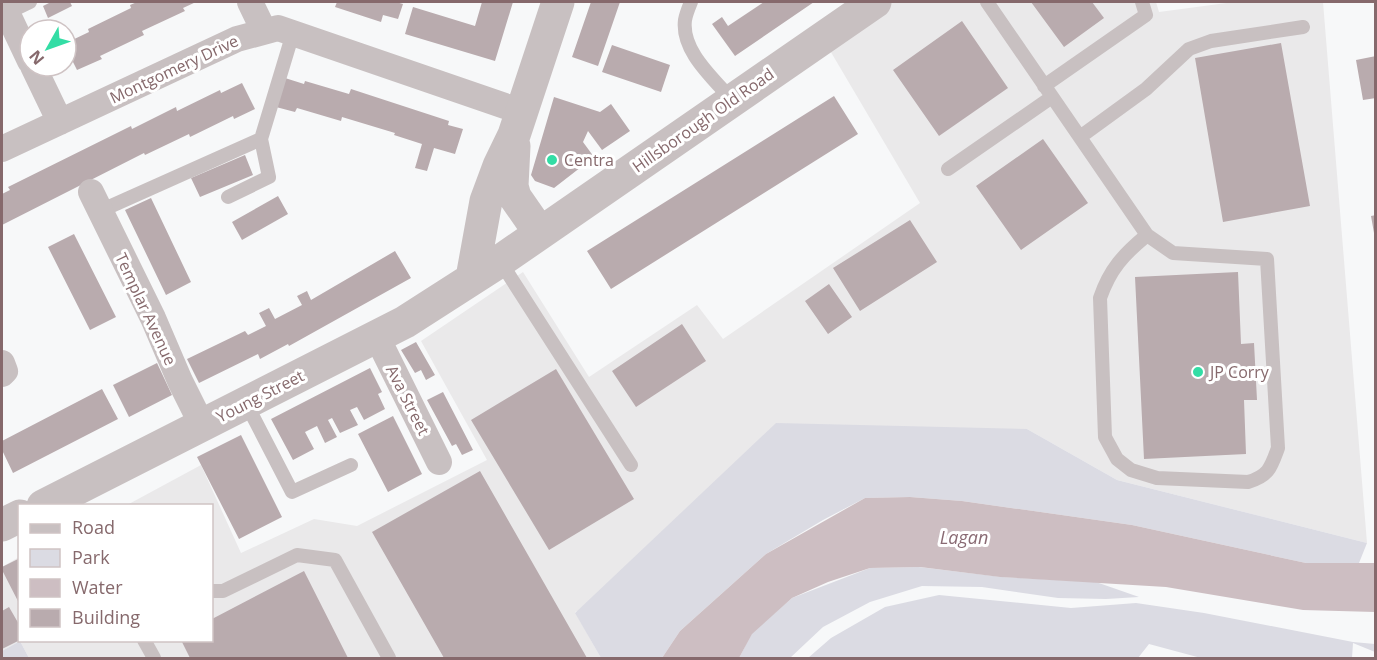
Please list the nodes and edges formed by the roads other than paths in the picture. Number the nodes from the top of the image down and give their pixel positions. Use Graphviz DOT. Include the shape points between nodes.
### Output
graph roads {
  1 [pos="30,2"];
  2 [pos="250,2"];
  3 [pos="558,2"];
  4 [pos="691,2"];
  5 [pos="875,2"];
  6 [pos="987,2"];
  7 [pos="1142,2"];
  8 [pos="4,8"];
  9 [pos="1303,27"];
  10 [pos="264,31"];
  11 [pos="293,33"];
  12 [pos="18,37"];
  13 [pos="39,78"];
  14 [pos="1048,91"];
  15 [pos="732,100"];
  16 [pos="60,122"];
  17 [pos="518,124"];
  18 [pos="1080,137"];
  19 [pos="261,138"];
  20 [pos="2,149"];
  21 [pos="948,169"];
  22 [pos="228,197"];
  23 [pos="96,202"];
  24 [pos="540,233"];
  25 [pos="1147,235"];
  26 [pos="500,261"];
  27 [pos="472,278"];
  28 [pos="377,337"];
  29 [pos="2,363"];
  30 [pos="2,374"];
  31 [pos="246,402"];
  32 [pos="202,425"];
  33 [pos="439,462"];
  34 [pos="351,465"];
  35 [pos="631,465"];
  36 [pos="61,502"];
  37 [pos="213,591"];
  38 [pos="145,642"];
  39 [pos="154,658"];
  40 [pos="389,658"];
  1 -- 8 [label="lane"];
  2 -- 10 [label="street"];
  3 -- 17 [label="street"];
  4 -- 15 [label="lane" via="685,20 687,40"];
  5 -- 15 [label="street, Hillsborough Old Road"];
  6 -- 14 [label="lane"];
  7 -- 14 [label="lane" via="1146,15"];
  8 -- 12 [label="street"];
  9 -- 18 [label="lane" via="1211,41 1190,49 1146,89"];
  10 -- 11 [label="street, Montgomery Drive" via="278,28"];
  10 -- 16 [label="street, Montgomery Drive" via="237,39"];
  11 -- 17 [label="street, Montgomery Drive"];
  11 -- 19 [label="lane"];
  13 -- 16 [label="street"];
  14 -- 18 [label="lane"];
  14 -- 21 [label="lane"];
  15 -- 24 [label="street, Hillsborough Old Road"];
  16 -- 20 [label="street, Montgomery Drive"];
  17 -- 24 [label="street" via="512,186 515,197"];
  17 -- 27 [label="street" via="486,201"];
  18 -- 25 [label="lane"];
  19 -- 22 [label="lane" via="269,177"];
  19 -- 23 [label="lane"];
  23 -- 32 [label="street, Templar Avenue"];
  24 -- 26 [label="street, Hillsborough Old Road"];
  25 -- 25 [label="lane" via="1173,253 1267,260 1278,448 1272,466 1261,478 1248,482 1157,478 1131,470 1117,459 1105,438 1100,298 1107,277 1118,262"];
  26 -- 27 [label="street, Hillsborough Old Road"];
  26 -- 35 [label="lane"];
  27 -- 28 [label="street, Young Street"];
  28 -- 31 [label="street, Young Street"];
  28 -- 33 [label="street, Ava Street"];
  29 -- 30 [label="street"];
  31 -- 32 [label="street, Young Street"];
  31 -- 34 [label="lane" via="292,492"];
  32 -- 36 [label="street, Young Street"];
  37 -- 40 [label="lane" via="223,591 297,555 335,560"];
  38 -- 39 [label="lane"];
}
